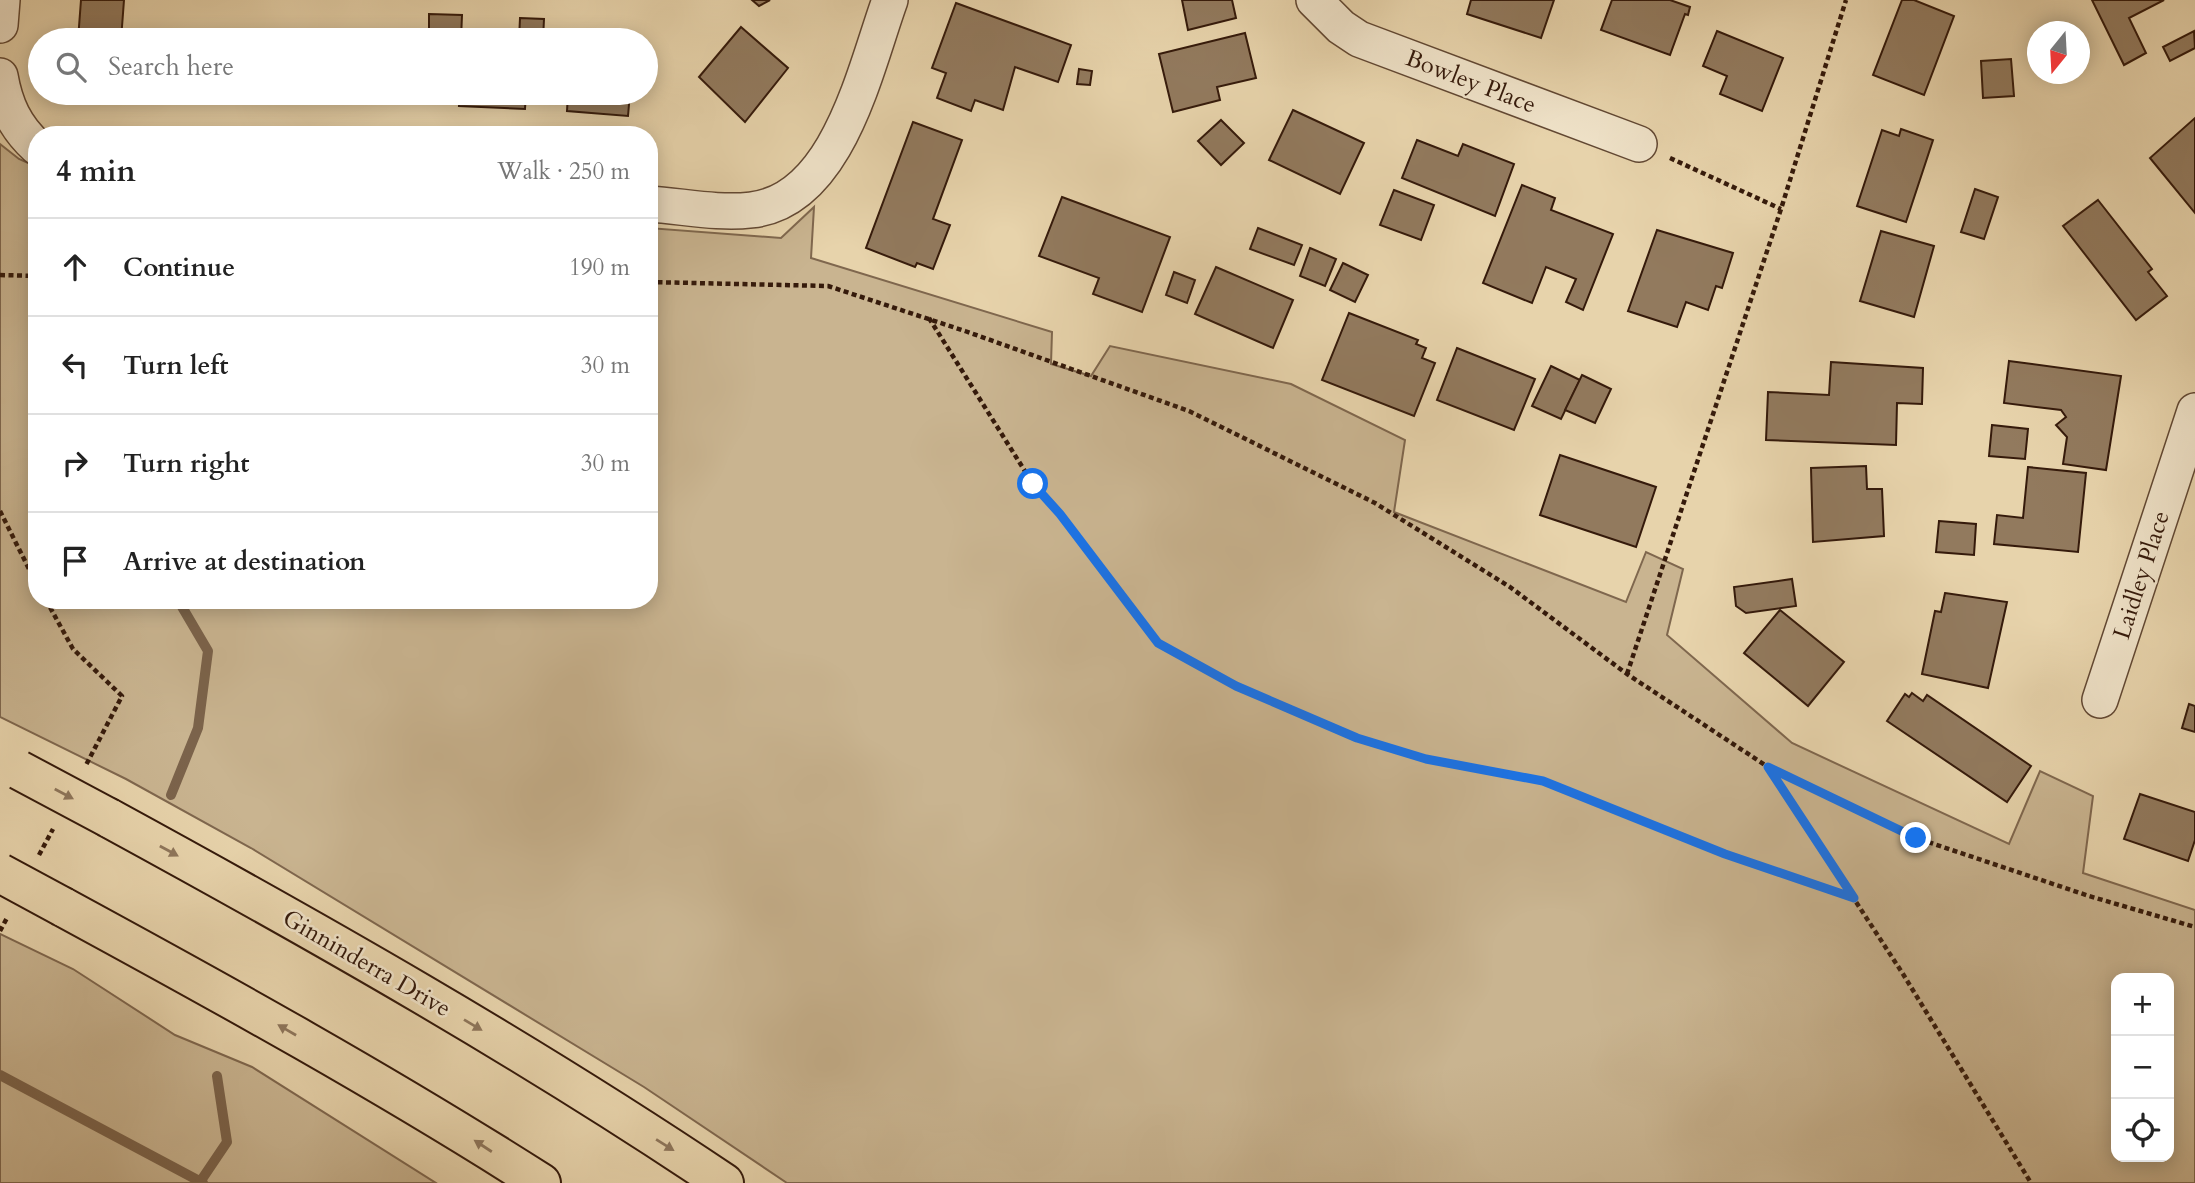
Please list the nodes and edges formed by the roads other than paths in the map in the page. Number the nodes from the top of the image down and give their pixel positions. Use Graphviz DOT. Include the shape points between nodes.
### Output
graph roads {
  1 [pos="2,0"];
  2 [pos="890,0"];
  3 [pos="1314,0"];
  4 [pos="0,25"];
  5 [pos="0,76"];
  6 [pos="28,139"];
  7 [pos="1639,144"];
  8 [pos="658,205"];
  9 [pos="2195,411"];
  10 [pos="2100,700"];
  11 [pos="10,765"];
  12 [pos="0,873"];
  13 [pos="541,1183"];
  14 [pos="724,1183"];
  1 -- 4 [label="street"];
  2 -- 8 [label="street" via="837,143 807,186 780,204 750,211"];
  3 -- 7 [label="street, Bowley Place" via="1359,38"];
  5 -- 6 [label="street" via="4,99"];
  9 -- 10 [label="street, Laidley Place"];
  11 -- 14 [label="main road, Ginninderra Drive, one-way, bridge" via="317,932"];
  13 -- 12 [label="main road, one-way, bridge" via="258,1014"];
}
